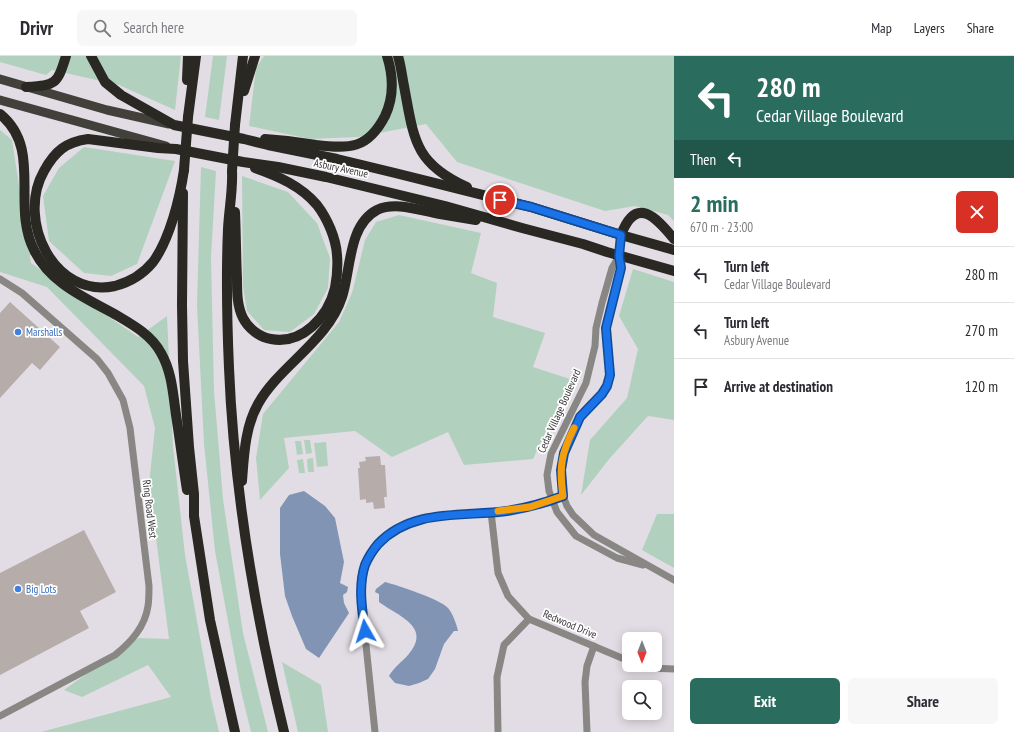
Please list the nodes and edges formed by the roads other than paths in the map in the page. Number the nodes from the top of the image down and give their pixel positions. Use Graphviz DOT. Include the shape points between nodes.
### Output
graph roads {
  1 [pos="66,56"];
  2 [pos="91,56"];
  3 [pos="188,56"];
  4 [pos="196,56"];
  5 [pos="243,56"];
  6 [pos="255,56"];
  7 [pos="387,56"];
  8 [pos="398,56"];
  9 [pos="0,79"];
  10 [pos="26,87"];
  11 [pos="0,100"];
  12 [pos="189,104"];
  13 [pos="0,114"];
  14 [pos="237,114"];
  15 [pos="174,125"];
  16 [pos="244,138"];
  17 [pos="176,149"];
  18 [pos="243,162"];
  19 [pos="183,172"];
  20 [pos="232,183"];
  21 [pos="485,196"];
  22 [pos="522,228"];
  23 [pos="621,235"];
  24 [pos="674,239"];
  25 [pos="674,250"];
  26 [pos="619,256"];
  27 [pos="674,271"];
  28 [pos="0,279"];
  29 [pos="563,496"];
  30 [pos="241,497"];
  31 [pos="552,500"];
  32 [pos="491,512"];
  33 [pos="194,516"];
  34 [pos="653,568"];
  35 [pos="674,580"];
  36 [pos="529,619"];
  37 [pos="594,646"];
  38 [pos="622,658"];
  39 [pos="662,668"];
  40 [pos="674,669"];
  41 [pos="0,716"];
  42 [pos="235,732"];
  43 [pos="284,732"];
  44 [pos="375,732"];
  45 [pos="498,732"];
  46 [pos="587,732"];
  1 -- 10 [label="highway" via="61,73 52,84"];
  2 -- 15 [label="highway" via="105,82 120,95"];
  3 -- 12 [label="highway"];
  4 -- 12 [label="highway"];
  5 -- 14 [label="highway"];
  6 -- 14 [label="highway"];
  7 -- 16 [label="highway" via="392,81 388,111 371,136 355,146 339,147"];
  8 -- 21 [label="highway" via="414,134 423,155 439,171"];
  9 -- 10 [label="main road, Asbury Avenue"];
  10 -- 15 [label="main road, Asbury Avenue" via="107,110"];
  11 -- 17 [label="main road, Asbury Avenue"];
  12 -- 19 [label="highway, bridge"];
  13 -- 33 [label="highway" via="11,125 21,143 25,224 29,241 40,260 59,282 143,332 155,344 165,361 172,384 188,495"];
  14 -- 20 [label="highway, bridge"];
  15 -- 16 [label="highway, Asbury Avenue"];
  16 -- 21 [label="highway, Asbury Avenue"];
  17 -- 18 [label="highway, Asbury Avenue"];
  17 -- 19 [label="highway" via="88,139 76,140 63,147 42,174 35,199 36,227 46,252 66,274 90,285 110,287 135,278 146,270 164,242"];
  18 -- 20 [label="highway" via="283,179 302,191 317,205 334,237 338,271 335,289 320,318 300,336 284,341 268,339 251,329 243,317 238,298 235,194"];
  18 -- 22 [label="highway, Asbury Avenue" via="387,190"];
  19 -- 33 [label="highway" via="183,360"];
  20 -- 30 [label="highway" via="227,265 229,367 236,467"];
  21 -- 23 [label="highway, Asbury Avenue" via="531,207"];
  22 -- 26 [label="highway, Asbury Avenue"];
  22 -- 30 [label="highway" via="396,207 378,210 368,216 354,239 342,298 335,314 266,391 254,411 246,437"];
  23 -- 24 [label="highway" via="631,217 646,214 659,222"];
  23 -- 25 [label="highway, Asbury Avenue"];
  23 -- 26 [label="street, Cedar Village Boulevard"];
  26 -- 27 [label="highway, Asbury Avenue"];
  26 -- 29 [label="street, Cedar Village Boulevard" via="621,268 606,328 610,375 602,394 580,417 564,453 561,470"];
  26 -- 31 [label="street, Cedar Village Boulevard" via="612,268 602,303 586,383 551,454 547,475"];
  28 -- 41 [label="street, Ring Road West" via="18,290 97,359 123,400 130,428 149,586 148,606 142,625 132,641 115,655"];
  29 -- 31 [label="street"];
  29 -- 34 [label="street, Cedar Village Boulevard" via="573,516 594,535"];
  30 -- 43 [label="highway" via="257,605"];
  31 -- 32 [label="street" via="530,507"];
  31 -- 34 [label="street, Cedar Village Boulevard" via="557,512 576,536 617,558"];
  32 -- 36 [label="street" via="498,573 508,596"];
  32 -- 44 [label="street" via="413,521 384,538 366,564 362,580 362,602"];
  33 -- 42 [label="highway" via="210,620"];
  34 -- 35 [label="street, Cedar Village Boulevard"];
  36 -- 37 [label="street, Redwood Drive"];
  36 -- 45 [label="street, Redwood Drive" via="504,645 497,677"];
  37 -- 38 [label="street, Redwood Drive"];
  37 -- 46 [label="street" via="585,682"];
  39 -- 40 [label="street"];
}
